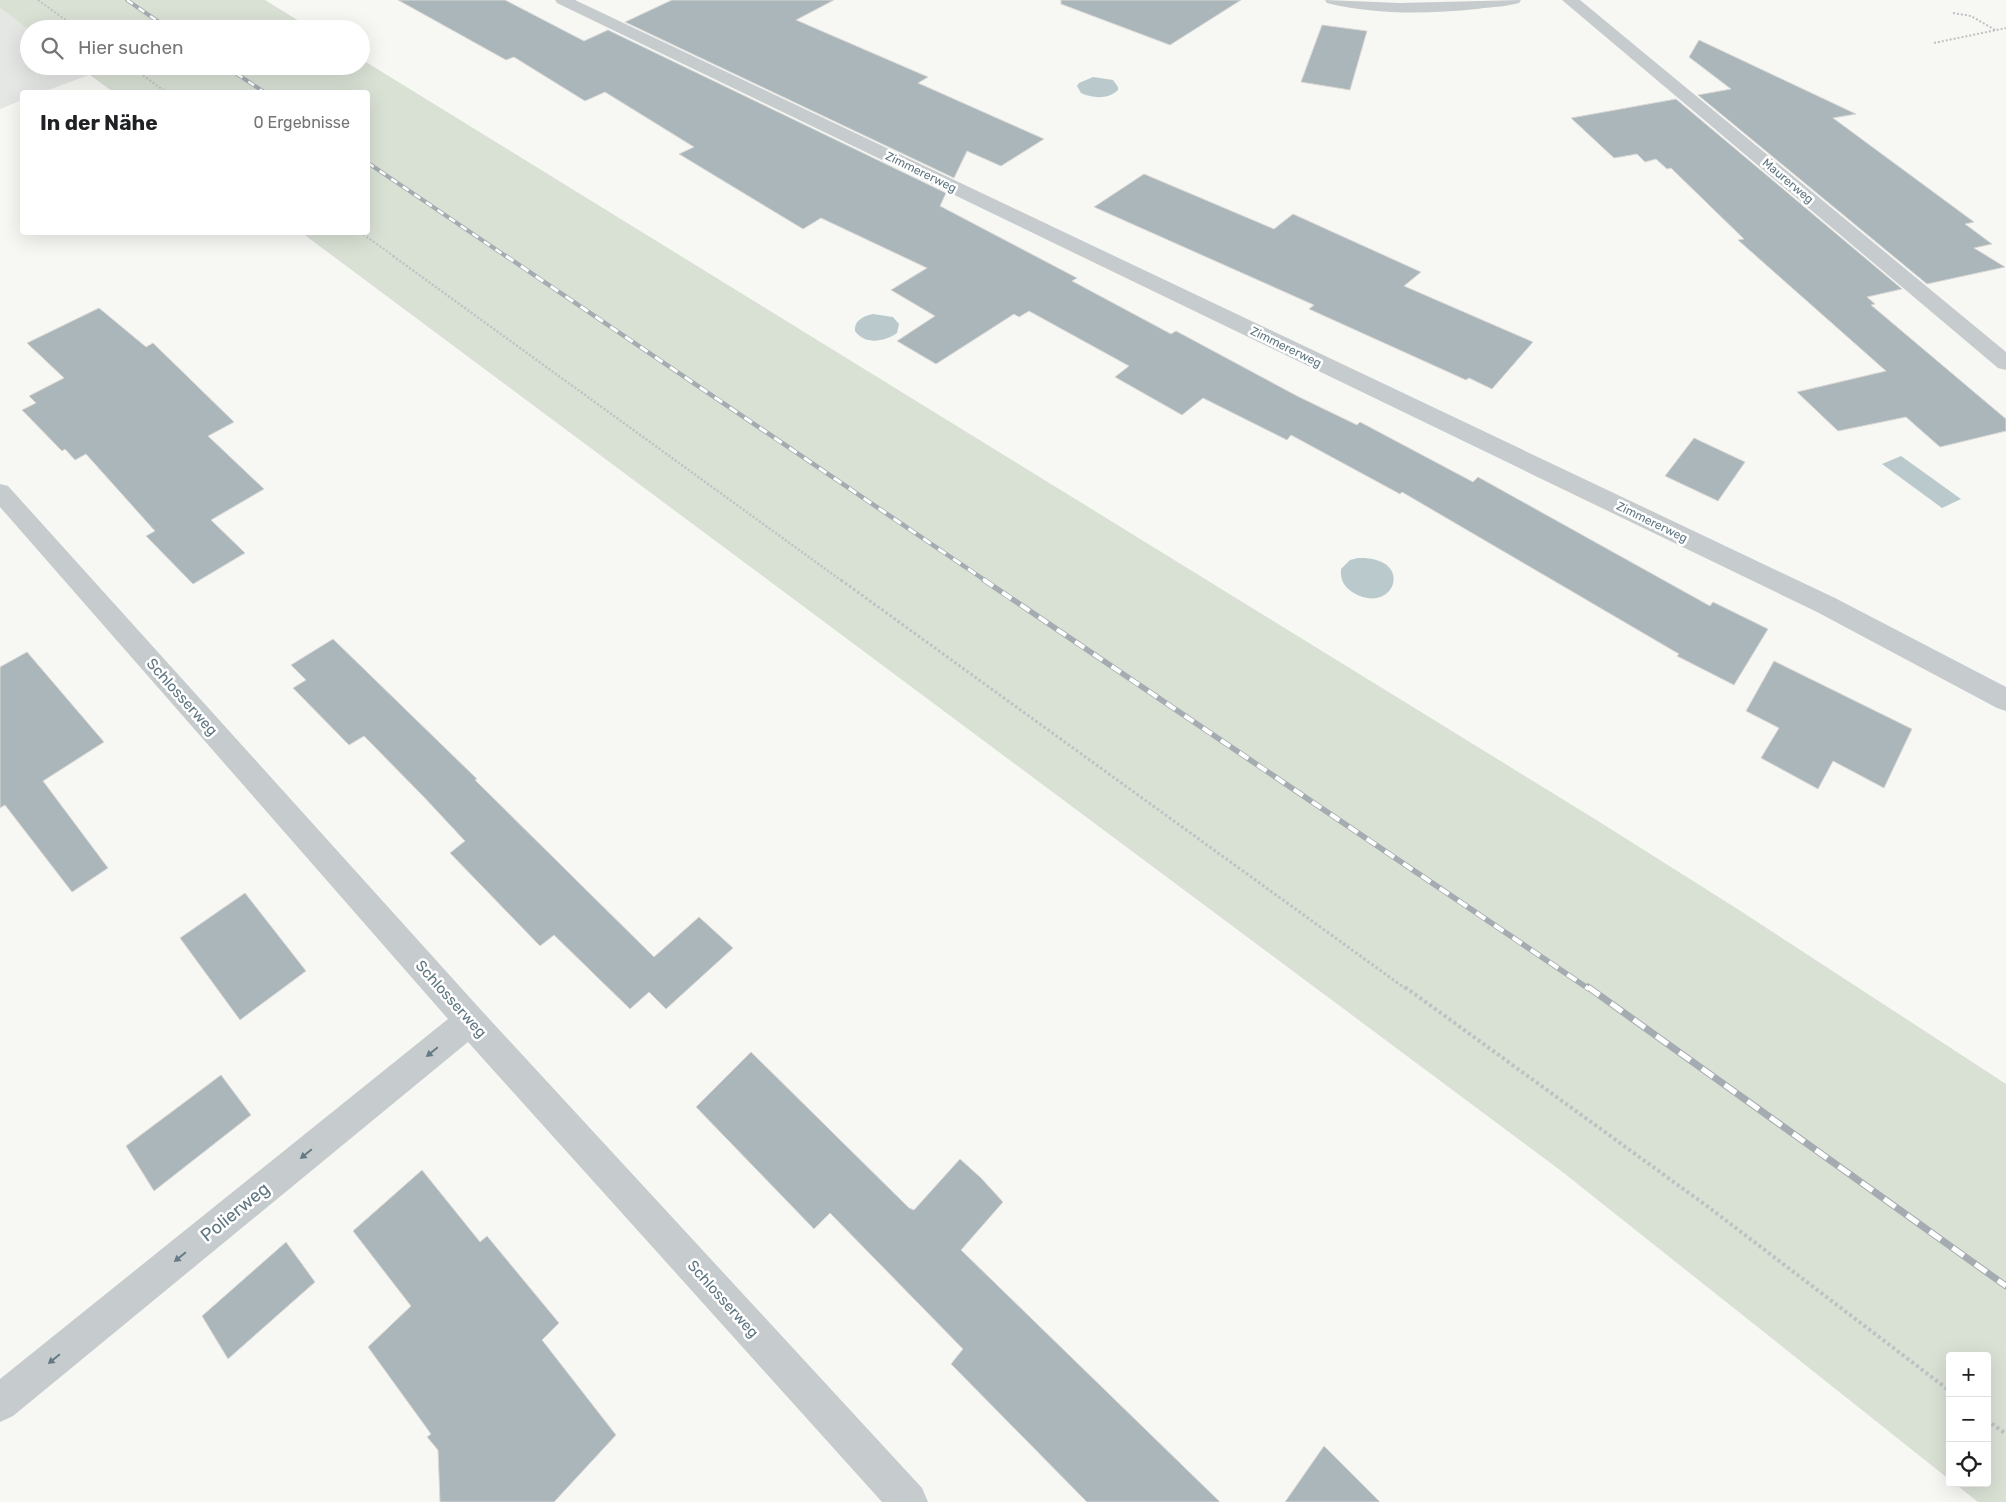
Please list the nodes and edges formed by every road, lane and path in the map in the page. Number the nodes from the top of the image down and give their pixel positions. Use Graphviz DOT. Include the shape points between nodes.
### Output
graph roads {
  1 [pos="38,0"];
  2 [pos="563,0"];
  3 [pos="1333,0"];
  4 [pos="1513,0"];
  5 [pos="1570,0"];
  6 [pos="1953,12"];
  7 [pos="66,20"];
  8 [pos="2006,28"];
  9 [pos="1995,30"];
  10 [pos="1934,43"];
  11 [pos="142,75"];
  12 [pos="163,90"];
  13 [pos="364,235"];
  14 [pos="2006,363"];
  15 [pos="0,492"];
  16 [pos="2006,700"];
  17 [pos="470,1021"];
  18 [pos="1946,1388"];
  19 [pos="0,1403"];
  20 [pos="1991,1423"];
  21 [pos="2006,1434"];
  22 [pos="908,1502"];
  1 -- 7 [label="path"];
  2 -- 16 [label="lane, Zimmererweg" via="1826,605"];
  3 -- 4 [label="lane" via="1410,8"];
  5 -- 14 [label="lane, Maurerweg"];
  6 -- 9 [label="path" via="1971,16"];
  8 -- 9 [label="path"];
  9 -- 10 [label="path"];
  11 -- 12 [label="path"];
  13 -- 18 [label="path" via="1711,1209"];
  15 -- 17 [label="lane, Schlosserweg"];
  17 -- 19 [label="lane, Polierweg, one-way"];
  17 -- 22 [label="lane, Schlosserweg"];
  20 -- 21 [label="path"];
}
